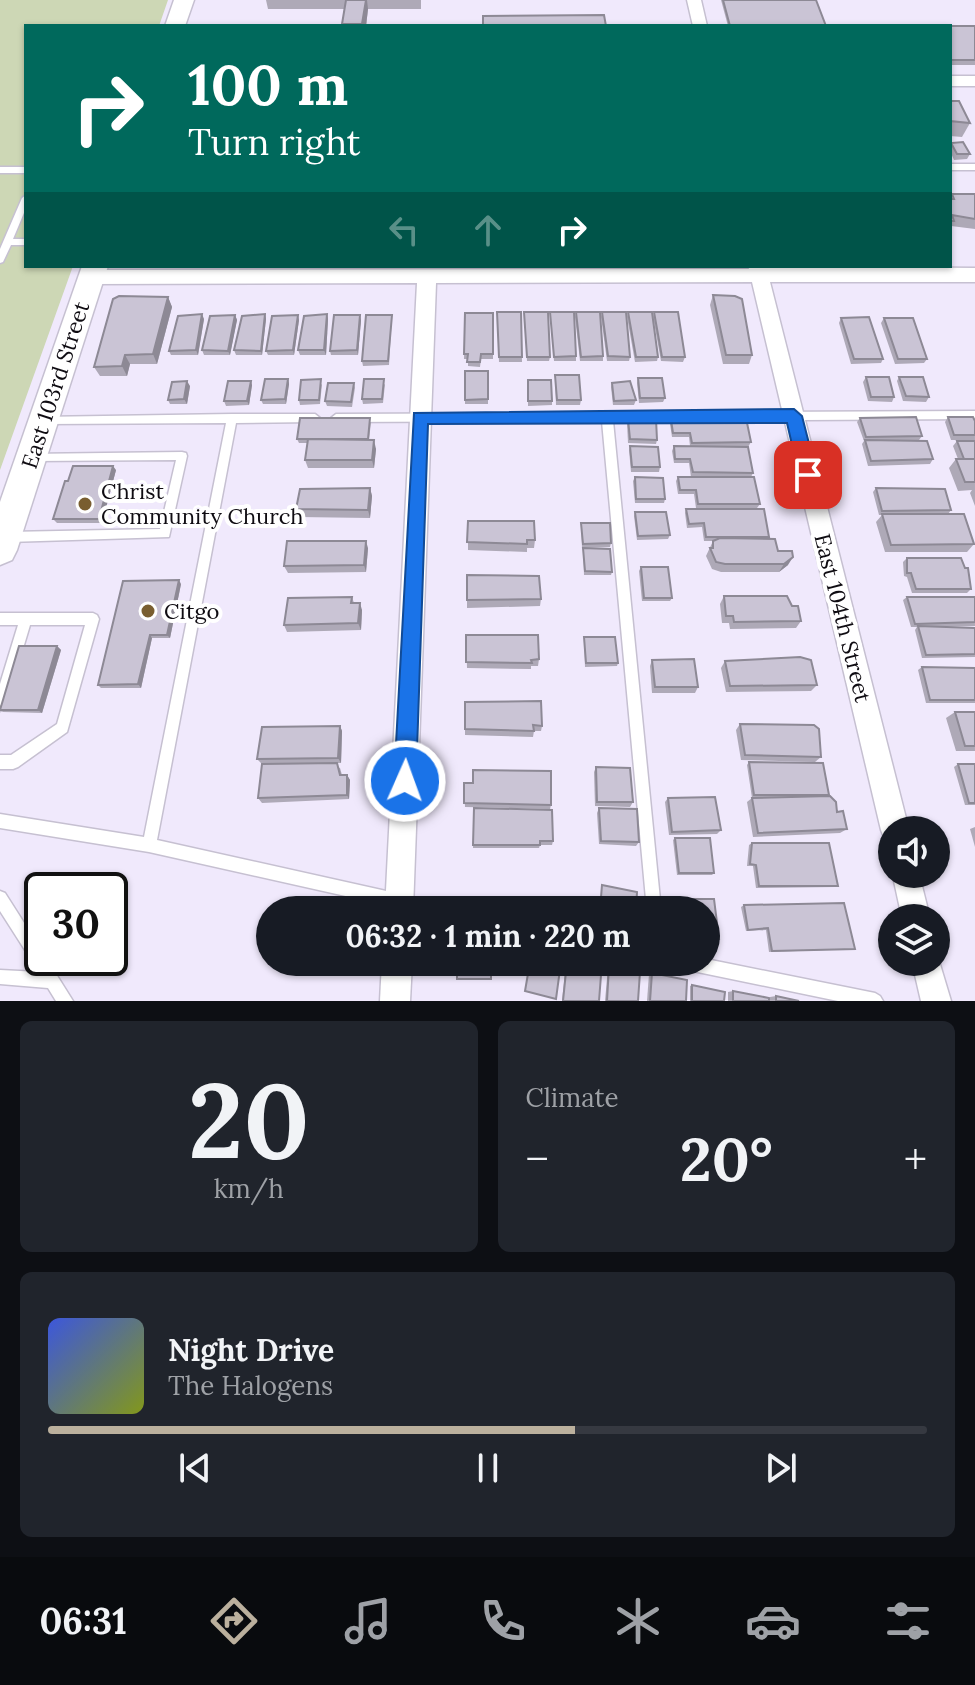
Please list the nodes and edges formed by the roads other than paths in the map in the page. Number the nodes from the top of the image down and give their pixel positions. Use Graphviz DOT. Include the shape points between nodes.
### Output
graph roads {
  1 [pos="184,0"];
  2 [pos="694,0"];
  3 [pos="176,24"];
  4 [pos="700,24"];
  5 [pos="952,81"];
  6 [pos="975,81"];
  7 [pos="952,167"];
  8 [pos="975,167"];
  9 [pos="0,170"];
  10 [pos="24,170"];
  11 [pos="24,203"];
  12 [pos="8,242"];
  13 [pos="24,242"];
  14 [pos="0,260"];
  15 [pos="758,271"];
  16 [pos="93,272"];
  17 [pos="975,275"];
  18 [pos="427,276"];
  19 [pos="975,415"];
  20 [pos="794,416"];
  21 [pos="607,417"];
  22 [pos="232,418"];
  23 [pos="420,418"];
  24 [pos="44,420"];
  25 [pos="31,457"];
  26 [pos="2,543"];
  27 [pos="26,618"];
  28 [pos="0,619"];
  29 [pos="0,705"];
  30 [pos="0,762"];
  31 [pos="892,816"];
  32 [pos="0,821"];
  33 [pos="149,845"];
  34 [pos="358,896"];
  35 [pos="399,896"];
  36 [pos="653,896"];
  37 [pos="0,898"];
  38 [pos="720,970"];
  39 [pos="396,976"];
  40 [pos="930,976"];
  41 [pos="0,977"];
  42 [pos="53,981"];
  43 [pos="65,1001"];
  44 [pos="395,1001"];
  45 [pos="875,1001"];
  46 [pos="936,1001"];
  1 -- 3 [label="main road"];
  2 -- 4 [label="street"];
  5 -- 6 [label="street"];
  7 -- 8 [label="lane"];
  9 -- 10 [label="lane"];
  11 -- 12 [label="lane"];
  12 -- 13 [label="lane"];
  12 -- 14 [label="lane"];
  15 -- 17 [label="street"];
  15 -- 18 [label="street"];
  15 -- 20 [label="street, East 104th Street"];
  16 -- 18 [label="street"];
  16 -- 24 [label="main road, East 103rd Street"];
  18 -- 23 [label="street"];
  19 -- 20 [label="lane"];
  20 -- 21 [label="lane"];
  20 -- 31 [label="street, East 104th Street"];
  21 -- 23 [label="lane"];
  21 -- 36 [label="lane"];
  22 -- 23 [label="lane"];
  22 -- 24 [label="lane"];
  22 -- 33 [label="lane"];
  23 -- 35 [label="street"];
  24 -- 25 [label="main road, East 103rd Street"];
  25 -- 26 [label="main road, East 103rd Street"];
  25 -- 26 [label="lane" via="182,456 165,534"];
  27 -- 28 [label="lane"];
  27 -- 29 [label="lane"];
  27 -- 30 [label="lane" via="93,619 62,728 13,762"];
  32 -- 33 [label="lane"];
  33 -- 34 [label="lane"];
  37 -- 42 [label="lane"];
  38 -- 45 [label="lane"];
  39 -- 44 [label="street"];
  40 -- 46 [label="street"];
  41 -- 42 [label="lane"];
  42 -- 43 [label="lane"];
}
